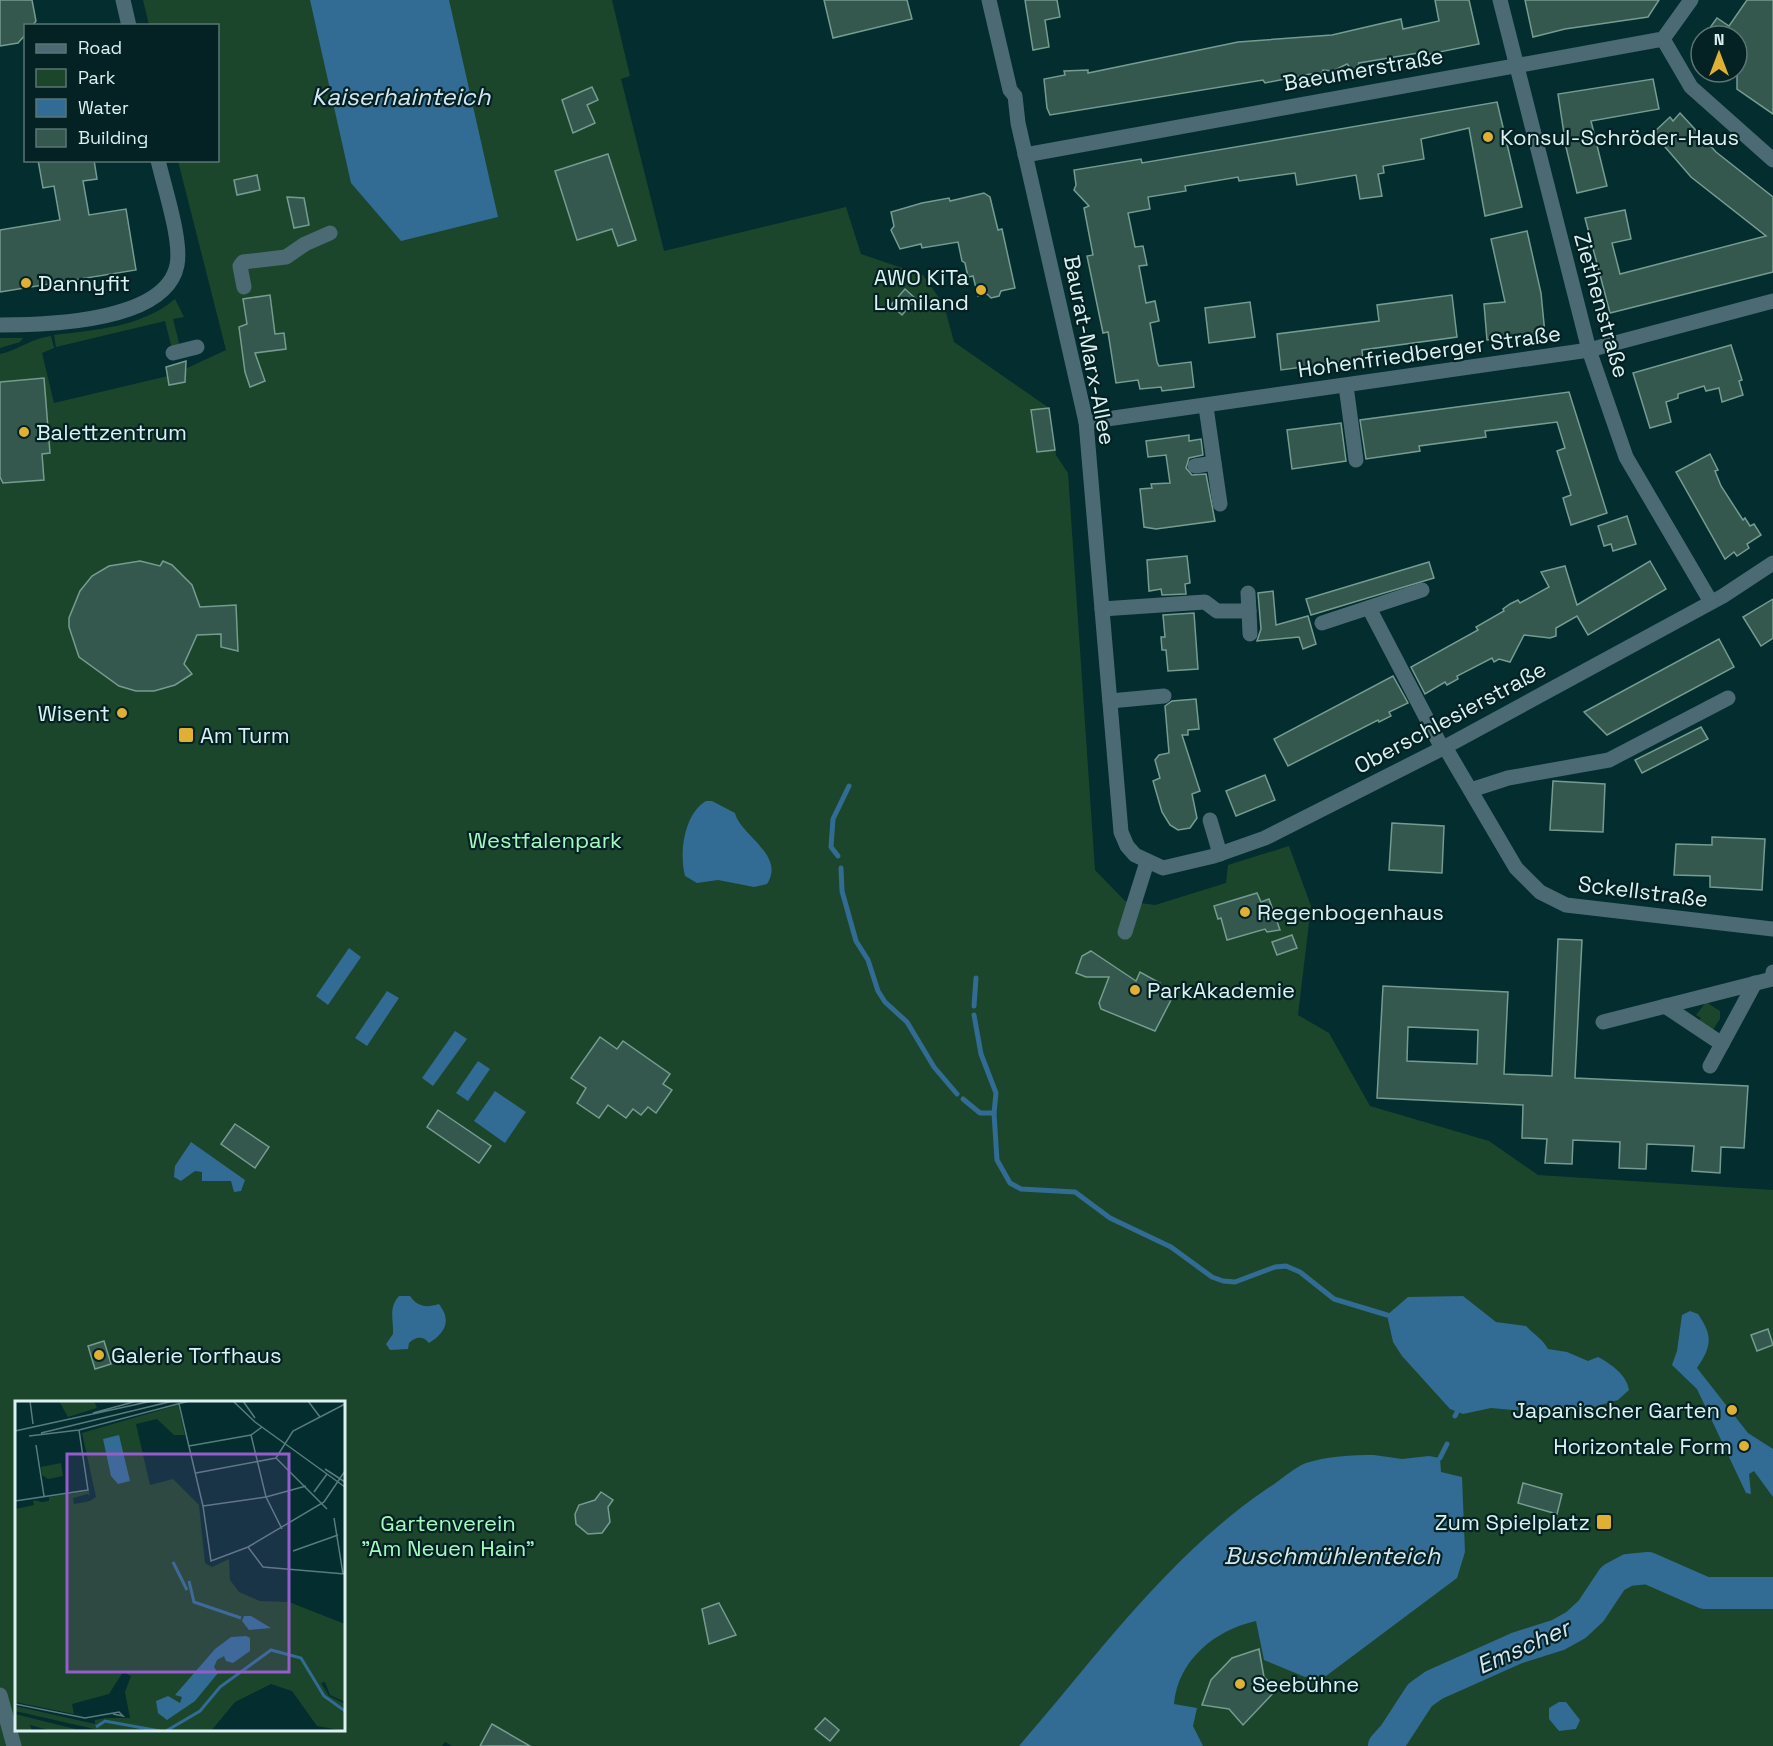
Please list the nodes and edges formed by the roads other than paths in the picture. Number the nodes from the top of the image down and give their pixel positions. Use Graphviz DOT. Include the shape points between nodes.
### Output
graph roads {
  1 [pos="123,0"];
  2 [pos="989,0"];
  3 [pos="1500,0"];
  4 [pos="1691,0"];
  5 [pos="129,24"];
  6 [pos="1663,39"];
  7 [pos="1516,64"];
  8 [pos="1025,155"];
  9 [pos="1773,160"];
  10 [pos="158,162"];
  11 [pos="330,233"];
  12 [pos="244,287"];
  13 [pos="1773,301"];
  14 [pos="0,325"];
  15 [pos="197,346"];
  16 [pos="1589,350"];
  17 [pos="172,353"];
  18 [pos="1346,386"];
  19 [pos="1206,407"];
  20 [pos="1086,423"];
  21 [pos="1356,460"];
  22 [pos="1214,463"];
  23 [pos="1195,466"];
  24 [pos="1220,504"];
  25 [pos="1773,563"];
  26 [pos="1422,590"];
  27 [pos="1248,593"];
  28 [pos="1711,602"];
  29 [pos="1369,608"];
  30 [pos="1102,609"];
  31 [pos="1249,611"];
  32 [pos="1322,623"];
  33 [pos="1251,634"];
  34 [pos="1164,696"];
  35 [pos="1728,698"];
  36 [pos="1110,701"];
  37 [pos="1444,748"];
  38 [pos="1470,790"];
  39 [pos="1210,820"];
  40 [pos="1220,854"];
  41 [pos="1141,859"];
  42 [pos="1773,929"];
  43 [pos="1125,932"];
  44 [pos="1773,972"];
  45 [pos="1755,983"];
  46 [pos="1665,1006"];
  47 [pos="1603,1022"];
  48 [pos="1722,1044"];
  49 [pos="1710,1066"];
  50 [pos="0,1695"];
  51 [pos="14,1746"];
  1 -- 5 [label="street"];
  2 -- 8 [label="street, Baurat-Marx-Allee" via="1010,90 1015,96"];
  3 -- 7 [label="street, Ziethenstraße"];
  4 -- 6 [label="street"];
  6 -- 7 [label="street, Baeumerstraße"];
  6 -- 9 [label="street" via="1691,87"];
  7 -- 8 [label="street, Baeumerstraße"];
  7 -- 16 [label="street, Ziethenstraße"];
  8 -- 20 [label="street, Baurat-Marx-Allee"];
  10 -- 14 [label="street" via="176,240 177,265 162,291 144,304 107,315"];
  11 -- 12 [label="street" via="286,257 243,262 240,266"];
  13 -- 16 [label="street, Hohenfriedberger Straße"];
  15 -- 17 [label="street"];
  16 -- 18 [label="street, Hohenfriedberger Straße"];
  16 -- 28 [label="street, Ziethenstraße" via="1626,457"];
  18 -- 19 [label="street, Hohenfriedberger Straße"];
  18 -- 21 [label="street"];
  19 -- 20 [label="street, Hohenfriedberger Straße"];
  19 -- 22 [label="street"];
  20 -- 30 [label="street, Baurat-Marx-Allee"];
  22 -- 23 [label="street"];
  22 -- 24 [label="street"];
  25 -- 28 [label="street, Oberschlesierstraße"];
  26 -- 29 [label="street"];
  27 -- 31 [label="street"];
  28 -- 37 [label="street, Oberschlesierstraße"];
  29 -- 32 [label="street"];
  29 -- 37 [label="street, Sckellstraße"];
  30 -- 31 [label="street" via="1205,602 1217,611"];
  30 -- 36 [label="street, Baurat-Marx-Allee"];
  31 -- 33 [label="street"];
  34 -- 36 [label="street"];
  35 -- 38 [label="street" via="1610,760 1508,778"];
  36 -- 41 [label="street, Baurat-Marx-Allee" via="1121,832 1126,846"];
  37 -- 38 [label="street, Sckellstraße"];
  37 -- 40 [label="street, Oberschlesierstraße" via="1294,825"];
  38 -- 42 [label="street, Sckellstraße" via="1516,868 1540,892 1566,905"];
  39 -- 40 [label="street"];
  40 -- 41 [label="street, Oberschlesierstraße" via="1163,868"];
  41 -- 43 [label="street"];
  44 -- 45 [label="street" via="1772,979"];
  45 -- 46 [label="street"];
  45 -- 48 [label="street"];
  46 -- 47 [label="street"];
  46 -- 48 [label="street"];
  48 -- 49 [label="street"];
  50 -- 51 [label="street"];
}
